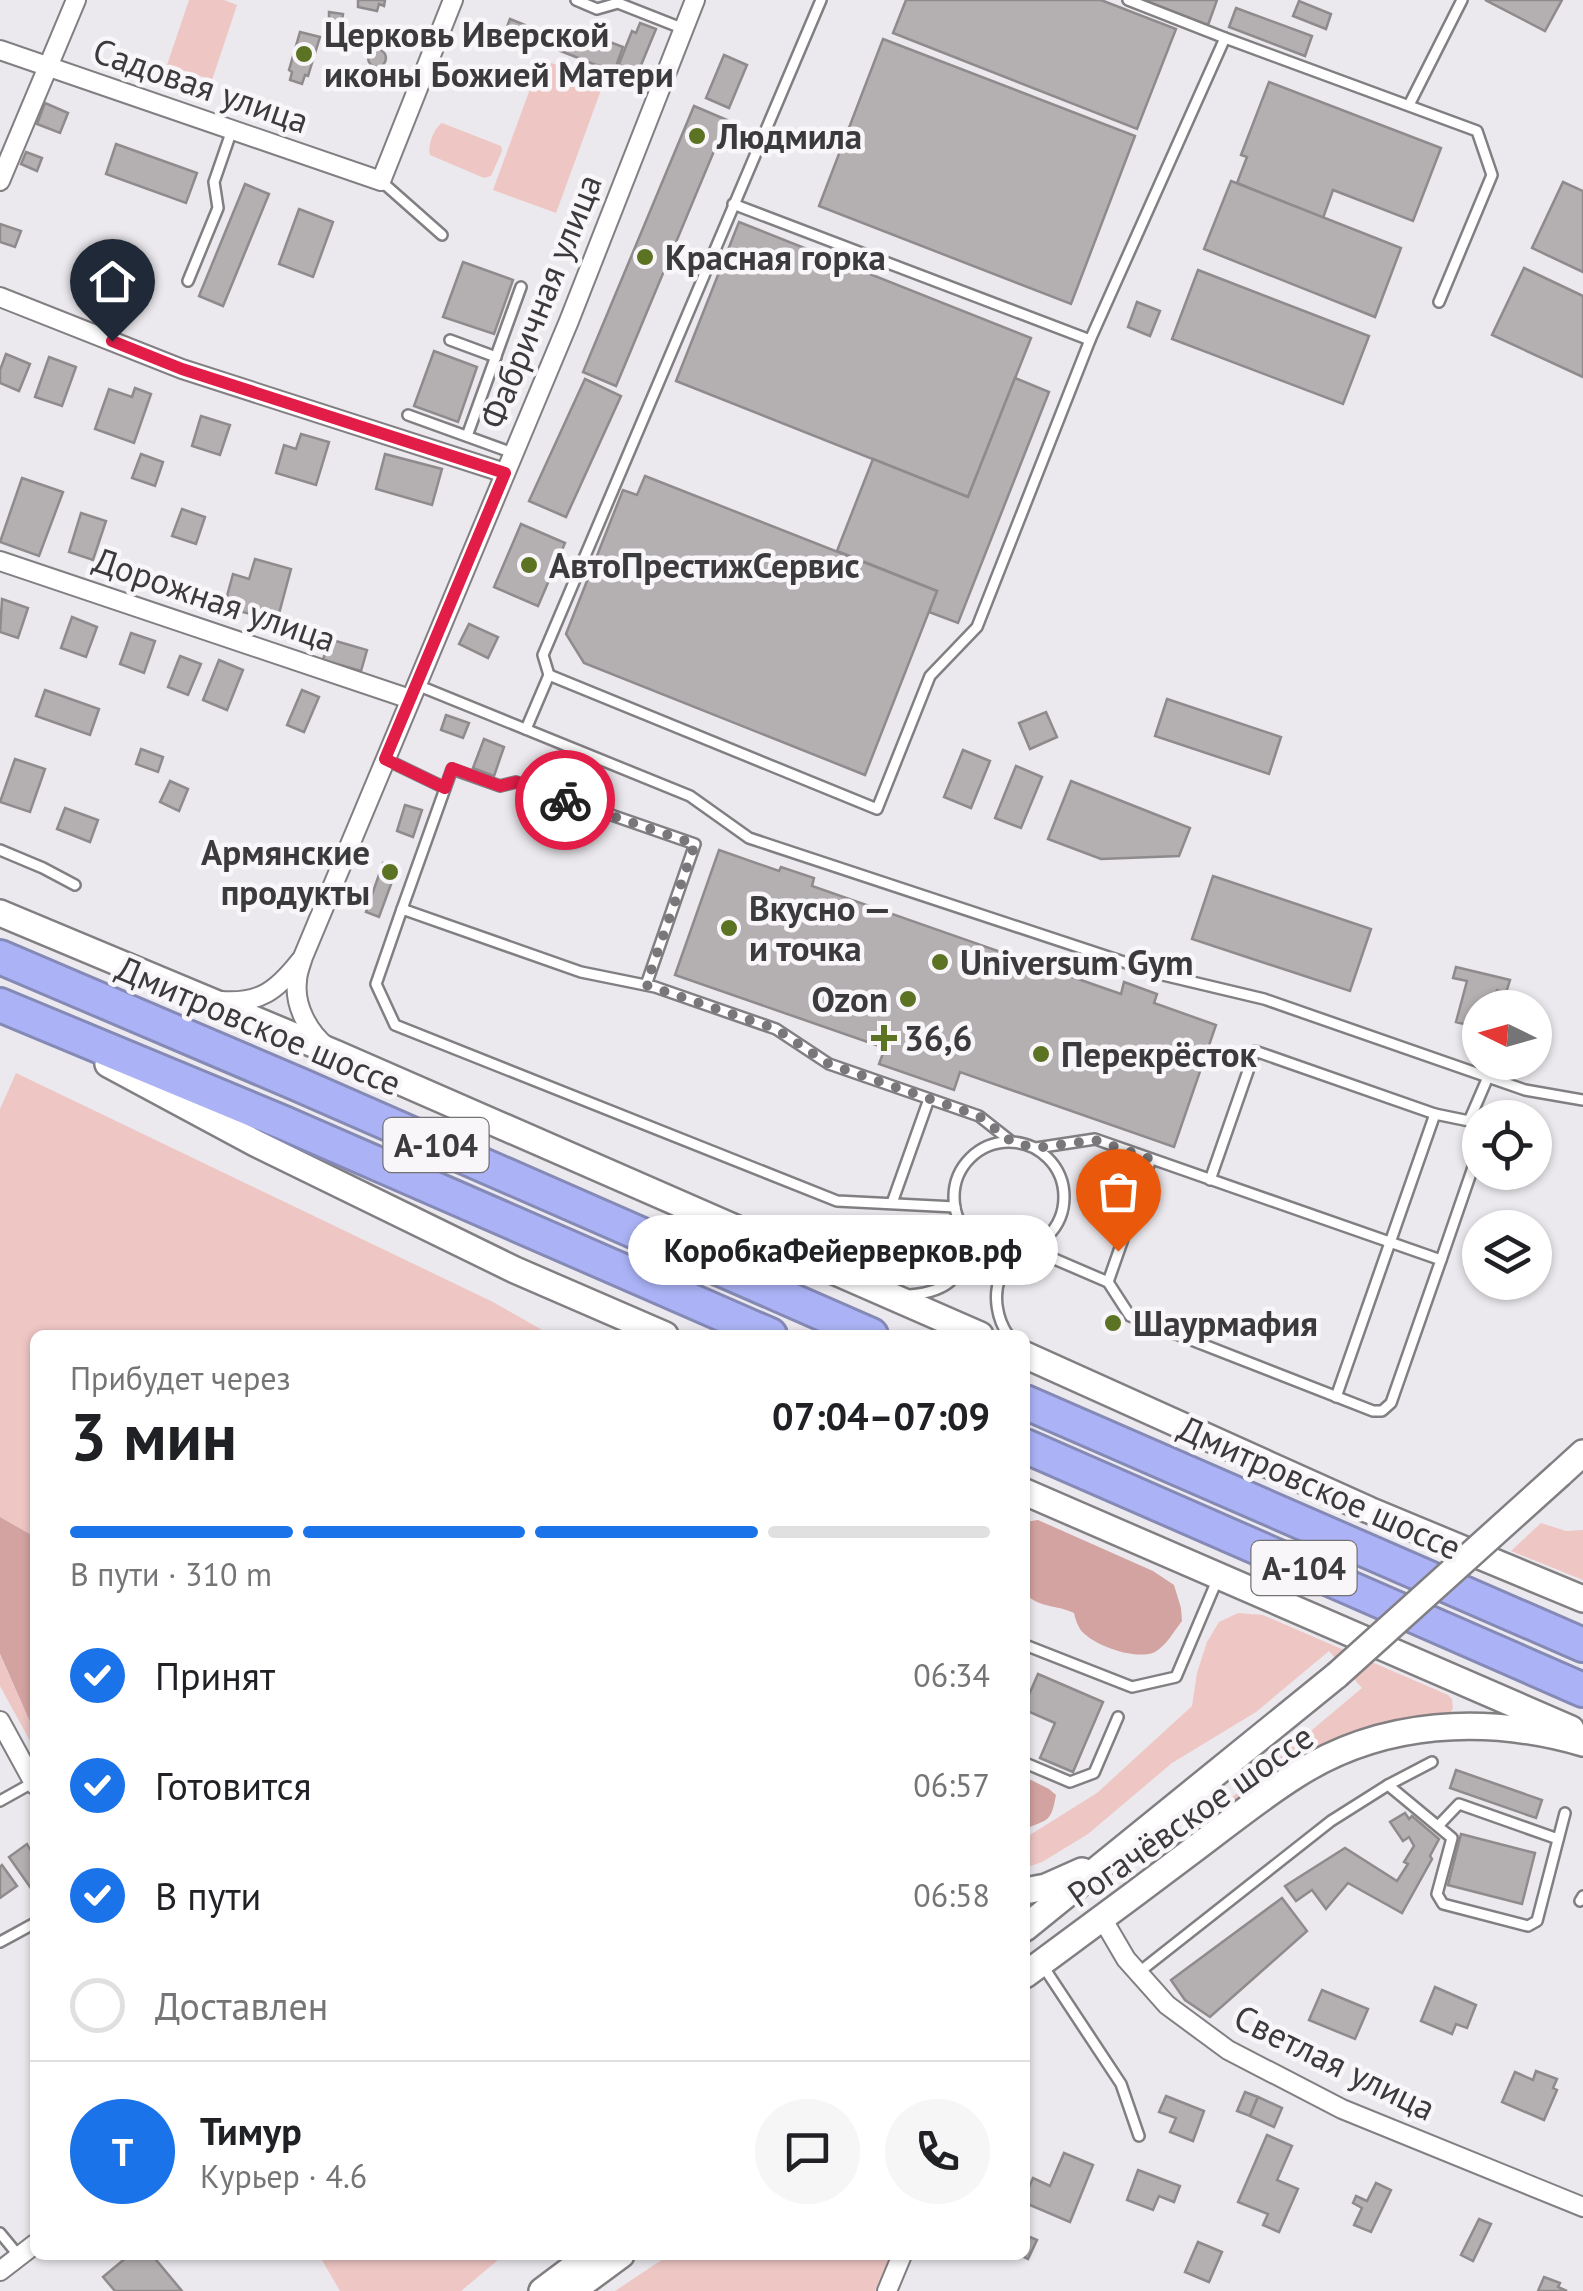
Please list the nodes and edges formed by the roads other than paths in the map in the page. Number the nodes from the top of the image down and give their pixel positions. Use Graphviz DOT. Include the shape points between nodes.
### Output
graph roads {
  1 [pos="76,0"];
  2 [pos="453,0"];
  3 [pos="576,0"];
  4 [pos="695,0"];
  5 [pos="821,0"];
  6 [pos="1128,0"];
  7 [pos="1462,0"];
  8 [pos="618,1"];
  9 [pos="684,30"];
  10 [pos="1225,38"];
  11 [pos="0,50"];
  12 [pos="49,68"];
  13 [pos="1408,105"];
  14 [pos="232,130"];
  15 [pos="0,181"];
  16 [pos="382,181"];
  17 [pos="733,204"];
  18 [pos="442,234"];
  19 [pos="188,281"];
  20 [pos="520,287"];
  21 [pos="0,298"];
  22 [pos="1439,302"];
  23 [pos="450,340"];
  24 [pos="1090,340"];
  25 [pos="496,357"];
  26 [pos="408,415"];
  27 [pos="467,436"];
  28 [pos="513,453"];
  29 [pos="505,473"];
  30 [pos="0,561"];
  31 [pos="549,675"];
  32 [pos="413,692"];
  33 [pos="526,729"];
  34 [pos="385,759"];
  35 [pos="445,788"];
  36 [pos="0,850"];
  37 [pos="75,885"];
  38 [pos="402,910"];
  39 [pos="0,912"];
  40 [pos="304,956"];
  41 [pos="0,957"];
  42 [pos="646,985"];
  43 [pos="208,1000"];
  44 [pos="0,1005"];
  45 [pos="337,1054"];
  46 [pos="1462,1068"];
  47 [pos="1497,1080"];
  48 [pos="929,1099"];
  49 [pos="1583,1100"];
  50 [pos="1435,1114"];
  51 [pos="1462,1120"];
  52 [pos="1012,1142"];
  53 [pos="1036,1148"];
  54 [pos="1151,1159"];
  55 [pos="1210,1180"];
  56 [pos="1465,1190"];
  57 [pos="892,1203"];
  58 [pos="954,1207"];
  59 [pos="972,1239"];
  60 [pos="1390,1243"];
  61 [pos="1031,1249"];
  62 [pos="1007,1253"];
  63 [pos="1440,1260"];
  64 [pos="515,1270"];
  65 [pos="1108,1282"];
  66 [pos="895,1297"];
  67 [pos="610,1330"];
  68 [pos="653,1330"];
  69 [pos="759,1330"];
  70 [pos="860,1330"];
  71 [pos="969,1330"];
  72 [pos="1005,1330"];
  73 [pos="1030,1358"];
  74 [pos="1336,1397"];
  75 [pos="1030,1404"];
  76 [pos="1030,1448"];
  77 [pos="1583,1453"];
  78 [pos="1030,1494"];
  79 [pos="1218,1577"];
  80 [pos="1583,1600"];
  81 [pos="1583,1646"];
  82 [pos="1030,1647"];
  83 [pos="1583,1690"];
  84 [pos="1118,1718"];
  85 [pos="0,1721"];
  86 [pos="1583,1734"];
  87 [pos="1583,1743"];
  88 [pos="1432,1762"];
  89 [pos="1030,1765"];
  90 [pos="30,1776"];
  91 [pos="30,1785"];
  92 [pos="1388,1786"];
  93 [pos="0,1801"];
  94 [pos="1565,1813"];
  95 [pos="1438,1826"];
  96 [pos="1558,1839"];
  97 [pos="1114,1857"];
  98 [pos="1030,1891"];
  99 [pos="1102,1918"];
  100 [pos="1030,1924"];
  101 [pos="30,1926"];
  102 [pos="0,1942"];
  103 [pos="1033,1969"];
  104 [pos="1138,1973"];
  105 [pos="1138,2136"];
  106 [pos="1583,2207"];
  107 [pos="0,2233"];
  108 [pos="30,2248"];
  109 [pos="19,2256"];
  110 [pos="568,2260"];
  111 [pos="583,2260"];
  112 [pos="613,2260"];
  113 [pos="900,2260"];
  114 [pos="0,2271"];
  115 [pos="540,2291"];
  116 [pos="572,2291"];
  117 [pos="887,2291"];
  1 -- 12 [label="street"];
  2 -- 16 [label="street"];
  3 -- 8 [label="lane" via="597,8"];
  4 -- 9 [label="street, Фабричная улица"];
  5 -- 17 [label="lane"];
  6 -- 10 [label="lane"];
  7 -- 13 [label="lane"];
  8 -- 9 [label="lane"];
  9 -- 28 [label="street, Фабричная улица"];
  10 -- 13 [label="lane"];
  10 -- 24 [label="lane"];
  11 -- 12 [label="street, Садовая улица"];
  12 -- 14 [label="street, Садовая улица"];
  12 -- 15 [label="street"];
  13 -- 22 [label="lane" via="1477,131 1492,175"];
  14 -- 16 [label="street, Садовая улица"];
  14 -- 19 [label="lane" via="214,182 218,208"];
  16 -- 18 [label="lane"];
  17 -- 24 [label="lane"];
  17 -- 31 [label="lane" via="544,655"];
  20 -- 25 [label="lane"];
  21 -- 29 [label="street" via="182,369"];
  23 -- 25 [label="lane"];
  24 -- 31 [label="lane" via="977,627 930,676 877,809"];
  25 -- 27 [label="lane"];
  26 -- 27 [label="lane"];
  27 -- 28 [label="lane"];
  28 -- 29 [label="street, Фабричная улица"];
  29 -- 32 [label="street, Фабричная улица"];
  30 -- 32 [label="street, Дорожная улица"];
  31 -- 33 [label="lane"];
  32 -- 33 [label="lane"];
  32 -- 34 [label="street, Фабричная улица"];
  33 -- 46 [label="lane" via="690,796 748,838"];
  34 -- 35 [label="lane"];
  34 -- 40 [label="street, Фабричная улица"];
  35 -- 38 [label="lane"];
  35 -- 42 [label="lane" via="452,768 500,786 516,782 695,844"];
  36 -- 37 [label="lane"];
  38 -- 42 [label="lane" via="582,972"];
  38 -- 57 [label="lane" via="376,984 396,1025 837,1201"];
  39 -- 43 [label="main road"];
  40 -- 43 [label="street, Фабричная улица" via="272,991 255,999"];
  40 -- 45 [label="street, Фабричная улица" via="298,1001 317,1039"];
  41 -- 70 [label="highway, Дмитровское шоссе / А-104"];
  42 -- 48 [label="lane" via="776,1029 829,1064"];
  43 -- 45 [label="main road"];
  44 -- 64 [label="main road" via="255,1143"];
  44 -- 69 [label="highway, А-104"];
  45 -- 66 [label="main road"];
  47 -- 49 [label="lane"];
  48 -- 52 [label="lane" via="979,1116"];
  48 -- 57 [label="lane"];
  50 -- 51 [label="lane"];
  50 -- 55 [label="lane" via="1255,1051"];
  50 -- 60 [label="lane"];
  52 -- 53 [label="lane"];
  52 -- 58 [label="lane" via="988,1146 968,1160 956,1182"];
  53 -- 54 [label="lane" via="1095,1140"];
  53 -- 61 [label="lane" via="1061,1176 1065,1200 1051,1234"];
  54 -- 55 [label="lane"];
  54 -- 65 [label="lane"];
  55 -- 60 [label="lane"];
  56 -- 63 [label="lane"];
  57 -- 58 [label="lane"];
  58 -- 59 [label="lane"];
  59 -- 62 [label="lane"];
  59 -- 66 [label="lane" via="961,1270 947,1285"];
  60 -- 63 [label="lane"];
  60 -- 74 [label="lane"];
  61 -- 62 [label="lane"];
  61 -- 65 [label="lane"];
  62 -- 72 [label="lane" via="997,1305"];
  63 -- 74 [label="lane" via="1390,1404 1373,1411"];
  64 -- 67 [label="main road"];
  64 -- 68 [label="main road"];
  65 -- 74 [label="lane" via="1130,1316"];
  66 -- 71 [label="main road"];
  73 -- 80 [label="main road"];
  75 -- 81 [label="highway, Дмитровское шоссе / А-104"];
  76 -- 83 [label="highway, А-104"];
  77 -- 97 [label="main road, bridge" via="1336,1674"];
  78 -- 79 [label="main road"];
  79 -- 82 [label="lane" via="1176,1677 1132,1687"];
  79 -- 86 [label="main road"];
  84 -- 89 [label="lane" via="1094,1773 1070,1782"];
  85 -- 90 [label="street"];
  87 -- 99 [label="main road, Рогачёвское шоссе" via="1516,1728 1458,1725 1352,1746 1297,1774"];
  88 -- 92 [label="lane"];
  91 -- 93 [label="lane"];
  92 -- 95 [label="lane"];
  92 -- 104 [label="lane" via="1330,1821"];
  94 -- 96 [label="lane"];
  95 -- 96 [label="lane" via="1459,1804"];
  95 -- 96 [label="lane" via="1452,1838 1438,1894 1443,1904 1528,1926 1537,1920"];
  97 -- 98 [label="main road"];
  97 -- 100 [label="main road"];
  99 -- 103 [label="main road, Рогачёвское шоссе"];
  99 -- 104 [label="street, Светлая улица"];
  101 -- 102 [label="lane"];
  103 -- 105 [label="lane" via="1121,2084"];
  104 -- 106 [label="street, Светлая улица" via="1167,2005 1228,2050 1342,2109"];
  107 -- 109 [label="lane"];
  108 -- 109 [label="street"];
  109 -- 114 [label="street"];
  110 -- 115 [label="main road"];
  111 -- 115 [label="main road"];
  112 -- 116 [label="main road"];
  113 -- 117 [label="street"];
}
